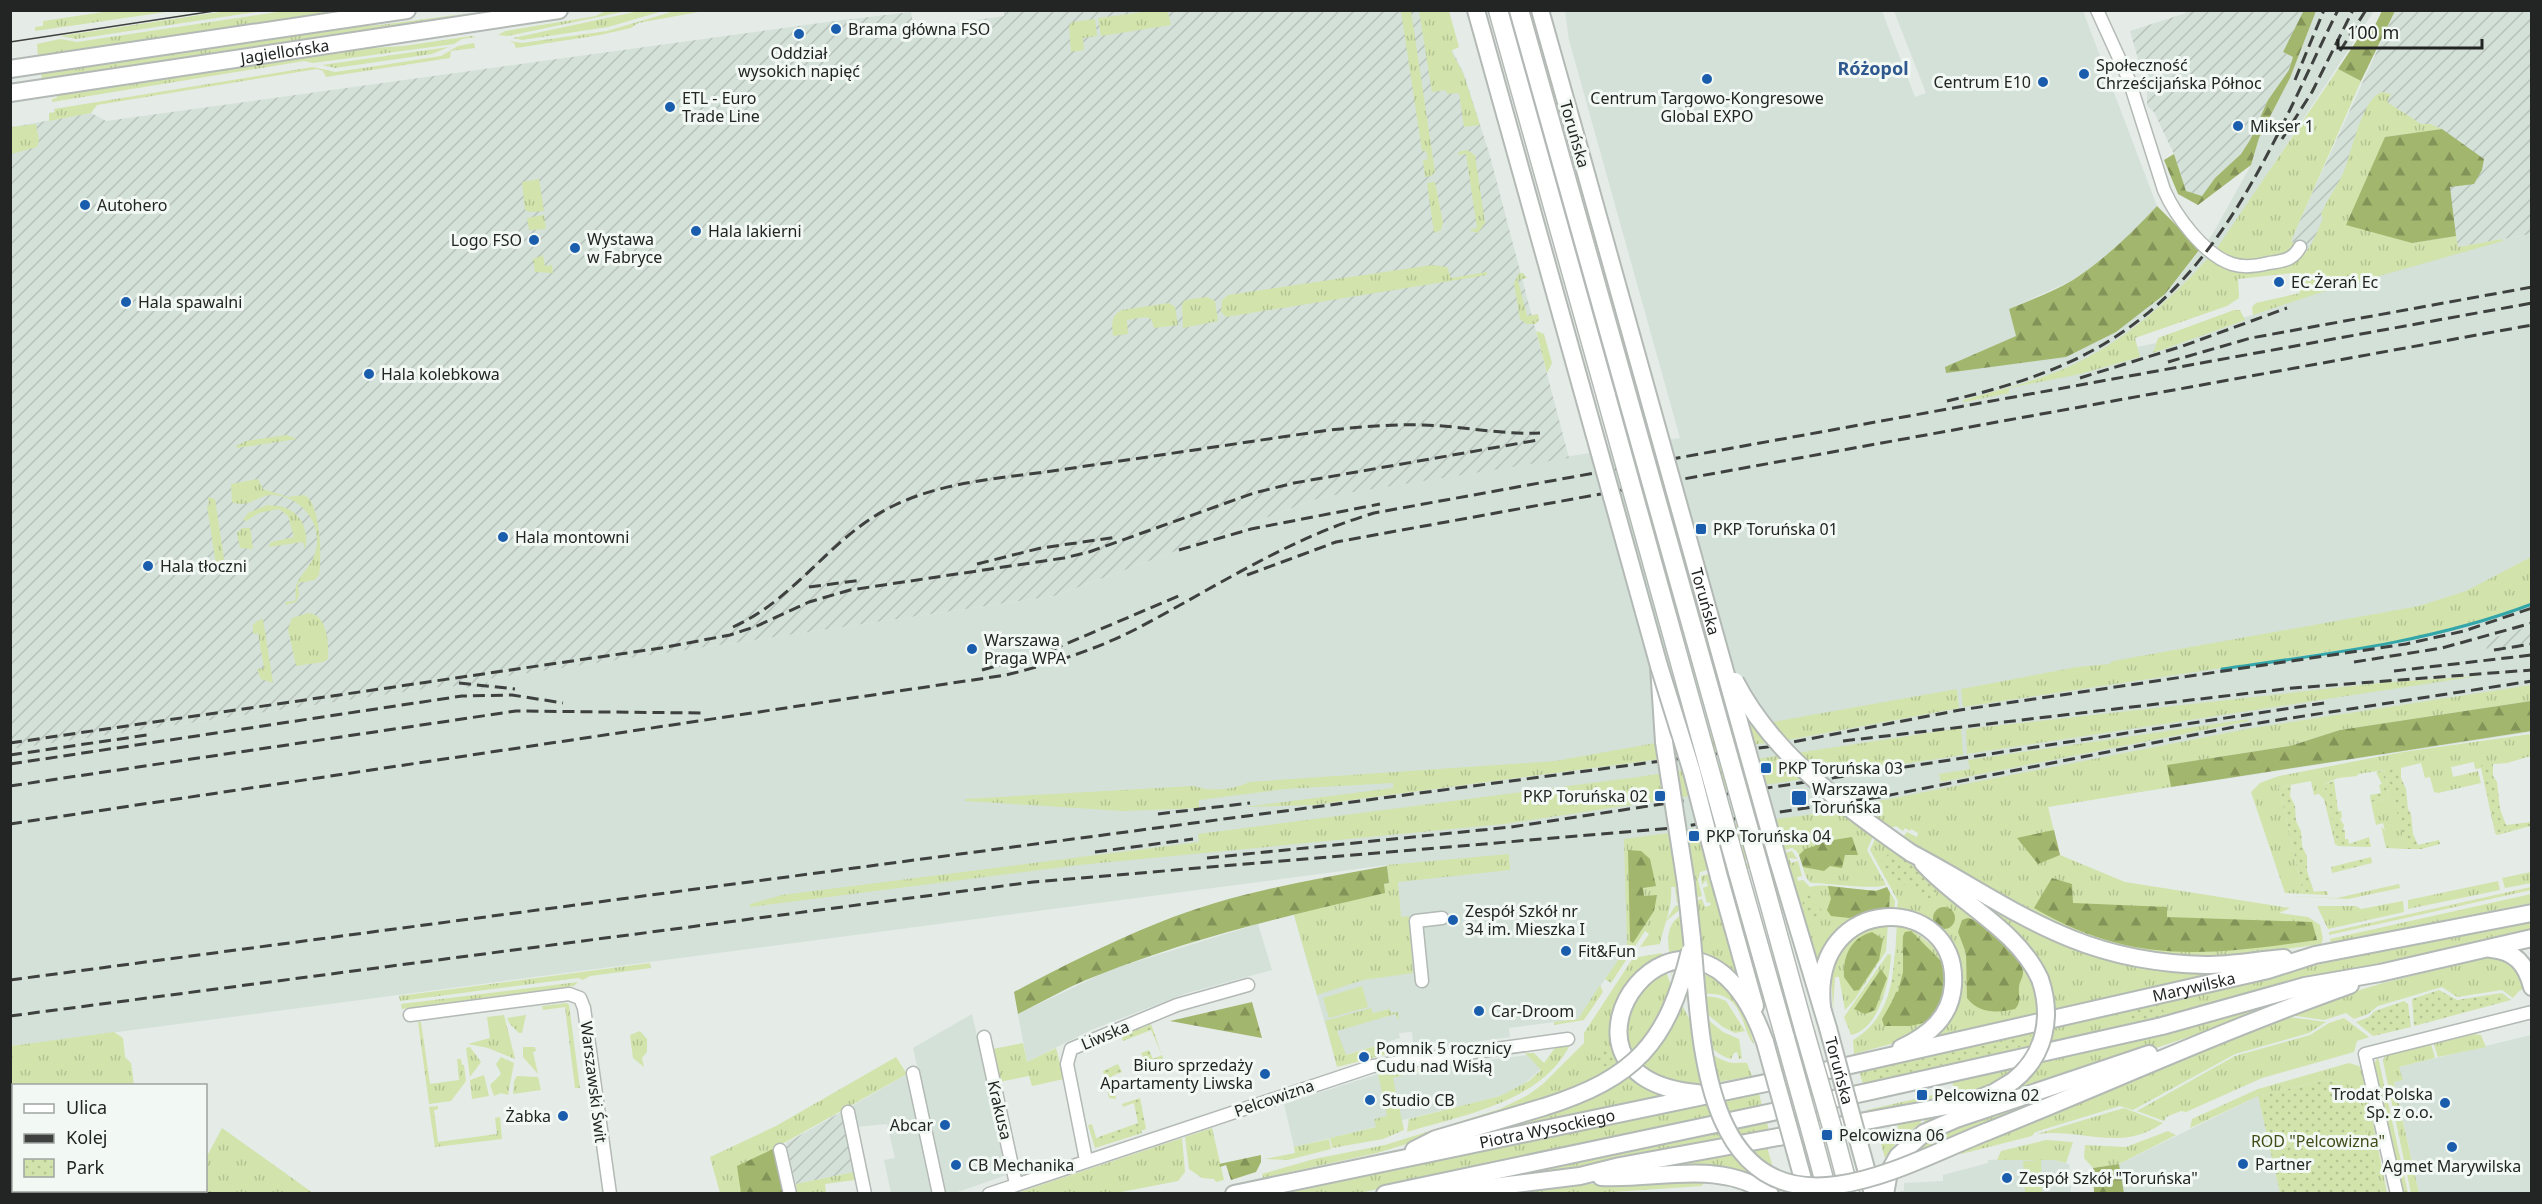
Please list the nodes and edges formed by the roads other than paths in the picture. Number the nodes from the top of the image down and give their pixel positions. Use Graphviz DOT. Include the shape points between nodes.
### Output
graph roads {
  1 [pos="407,10"];
  2 [pos="559,10"];
  3 [pos="1498,10"];
  4 [pos="1519,10"];
  5 [pos="1540,10"];
  6 [pos="1545,10"];
  7 [pos="2097,10"];
  8 [pos="1477,14"];
  9 [pos="1553,56"];
  10 [pos="10,69"];
  11 [pos="10,93"];
  12 [pos="2300,247"];
  13 [pos="1711,621"];
  14 [pos="1659,666"];
  15 [pos="1911,853"];
  16 [pos="2532,913"];
  17 [pos="1442,918"];
  18 [pos="2532,938"];
  19 [pos="1692,939"];
  20 [pos="2481,949"];
  21 [pos="2314,956"];
  22 [pos="2380,973"];
  23 [pos="1422,981"];
  24 [pos="1248,985"];
  25 [pos="2532,987"];
  26 [pos="1822,1007"];
  27 [pos="2532,1012"];
  28 [pos="410,1015"];
  29 [pos="984,1037"];
  30 [pos="1568,1038"];
  31 [pos="2206,1039"];
  32 [pos="1765,1042"];
  33 [pos="1858,1063"];
  34 [pos="913,1073"];
  35 [pos="1722,1092"];
  36 [pos="1867,1092"];
  37 [pos="848,1112"];
  38 [pos="780,1149"];
  39 [pos="1086,1160"];
  40 [pos="1392,1161"];
  41 [pos="1580,1176"];
  42 [pos="1016,1184"];
  43 [pos="1257,1191"];
  44 [pos="1391,1192"];
  45 [pos="610,1194"];
  46 [pos="790,1194"];
  47 [pos="865,1194"];
  48 [pos="939,1194"];
  49 [pos="989,1194"];
  50 [pos="1234,1194"];
  51 [pos="1770,1194"];
  52 [pos="1807,1194"];
  53 [pos="1828,1194"];
  54 [pos="1850,1194"];
  55 [pos="1873,1194"];
  56 [pos="1885,1194"];
  57 [pos="2397,1194"];
  1 -- 10 [label="main road, Jagiellońska"];
  2 -- 11 [label="main road, Jagiellońska"];
  3 -- 53 [label="highway, bridge"];
  4 -- 54 [label="highway, Toruńska, bridge"];
  5 -- 9 [label="main road, Toruńska"];
  6 -- 9 [label="main road"];
  7 -- 12 [label="street" via="2128,80 2172,207 2198,240 2229,263 2249,266 2287,260"];
  8 -- 14 [label="main road, bridge"];
  9 -- 13 [label="main road, Toruńska, bridge"];
  13 -- 15 [label="main road, bridge" via="1733,676 1768,732 1847,805"];
  13 -- 26 [label="main road, Toruńska, bridge"];
  14 -- 19 [label="main road, bridge" via="1661,719"];
  14 -- 32 [label="main road, bridge" via="1692,772"];
  15 -- 21 [label="main road" via="2028,918 2072,939 2108,950 2152,960 2208,965"];
  15 -- 41 [label="main road, bridge" via="2014,942 2040,979 2046,1001 2045,1033 2035,1057 2013,1081 1963,1103"];
  16 -- 21 [label="main road, Marywilska"];
  17 -- 23 [label="street" via="1416,921"];
  18 -- 20 [label="main road, Marywilska"];
  19 -- 31 [label="main road, bridge" via="1714,1102 1734,1142 1766,1172 1809,1186 1849,1183 1886,1173"];
  19 -- 40 [label="main road, bridge" via="1666,1024 1648,1049 1621,1072 1598,1087 1437,1139"];
  20 -- 22 [label="main road, Marywilska"];
  20 -- 25 [label="main road" via="2503,951 2517,958 2526,968"];
  21 -- 33 [label="main road, Marywilska" via="2268,970"];
  22 -- 31 [label="main road"];
  22 -- 36 [label="main road, Marywilska" via="2305,986 2162,1026"];
  24 -- 39 [label="street, Liwska" via="1177,1005 1071,1049 1067,1064"];
  26 -- 33 [label="main road" via="1825,967 1835,944 1856,925 1893,916 1921,925 1943,946 1952,967 1951,996 1944,1015 1924,1036 1891,1053"];
  26 -- 55 [label="main road, Toruńska, bridge"];
  27 -- 57 [label="street" via="2365,1054"];
  28 -- 45 [label="street, Warszawski Świt" via="569,994 580,998 585,1008"];
  29 -- 42 [label="street, Krakusa"];
  30 -- 39 [label="street, Pelcowizna" via="1373,1066"];
  31 -- 56 [label="main road" via="1933,1128 1898,1156 1889,1172"];
  32 -- 35 [label="main road" via="1743,998 1723,974 1696,962 1668,963 1642,977 1624,1001 1618,1029 1624,1051 1635,1069 1657,1084 1688,1092"];
  32 -- 52 [label="main road, bridge"];
  33 -- 35 [label="main road, Piotra Wysockiego"];
  34 -- 48 [label="street"];
  35 -- 40 [label="main road, Piotra Wysockiego"];
  36 -- 44 [label="main road, Piotra Wysockiego"];
  37 -- 47 [label="street"];
  38 -- 46 [label="street"];
  39 -- 42 [label="street, Pelcowizna"];
  40 -- 43 [label="main road, Piotra Wysockiego"];
  41 -- 44 [label="main road" via="1451,1192"];
  41 -- 51 [label="main road" via="1713,1173 1739,1178"];
  42 -- 49 [label="street, Pelcowizna"];
  43 -- 50 [label="main road, Piotra Wysockiego"];
}
